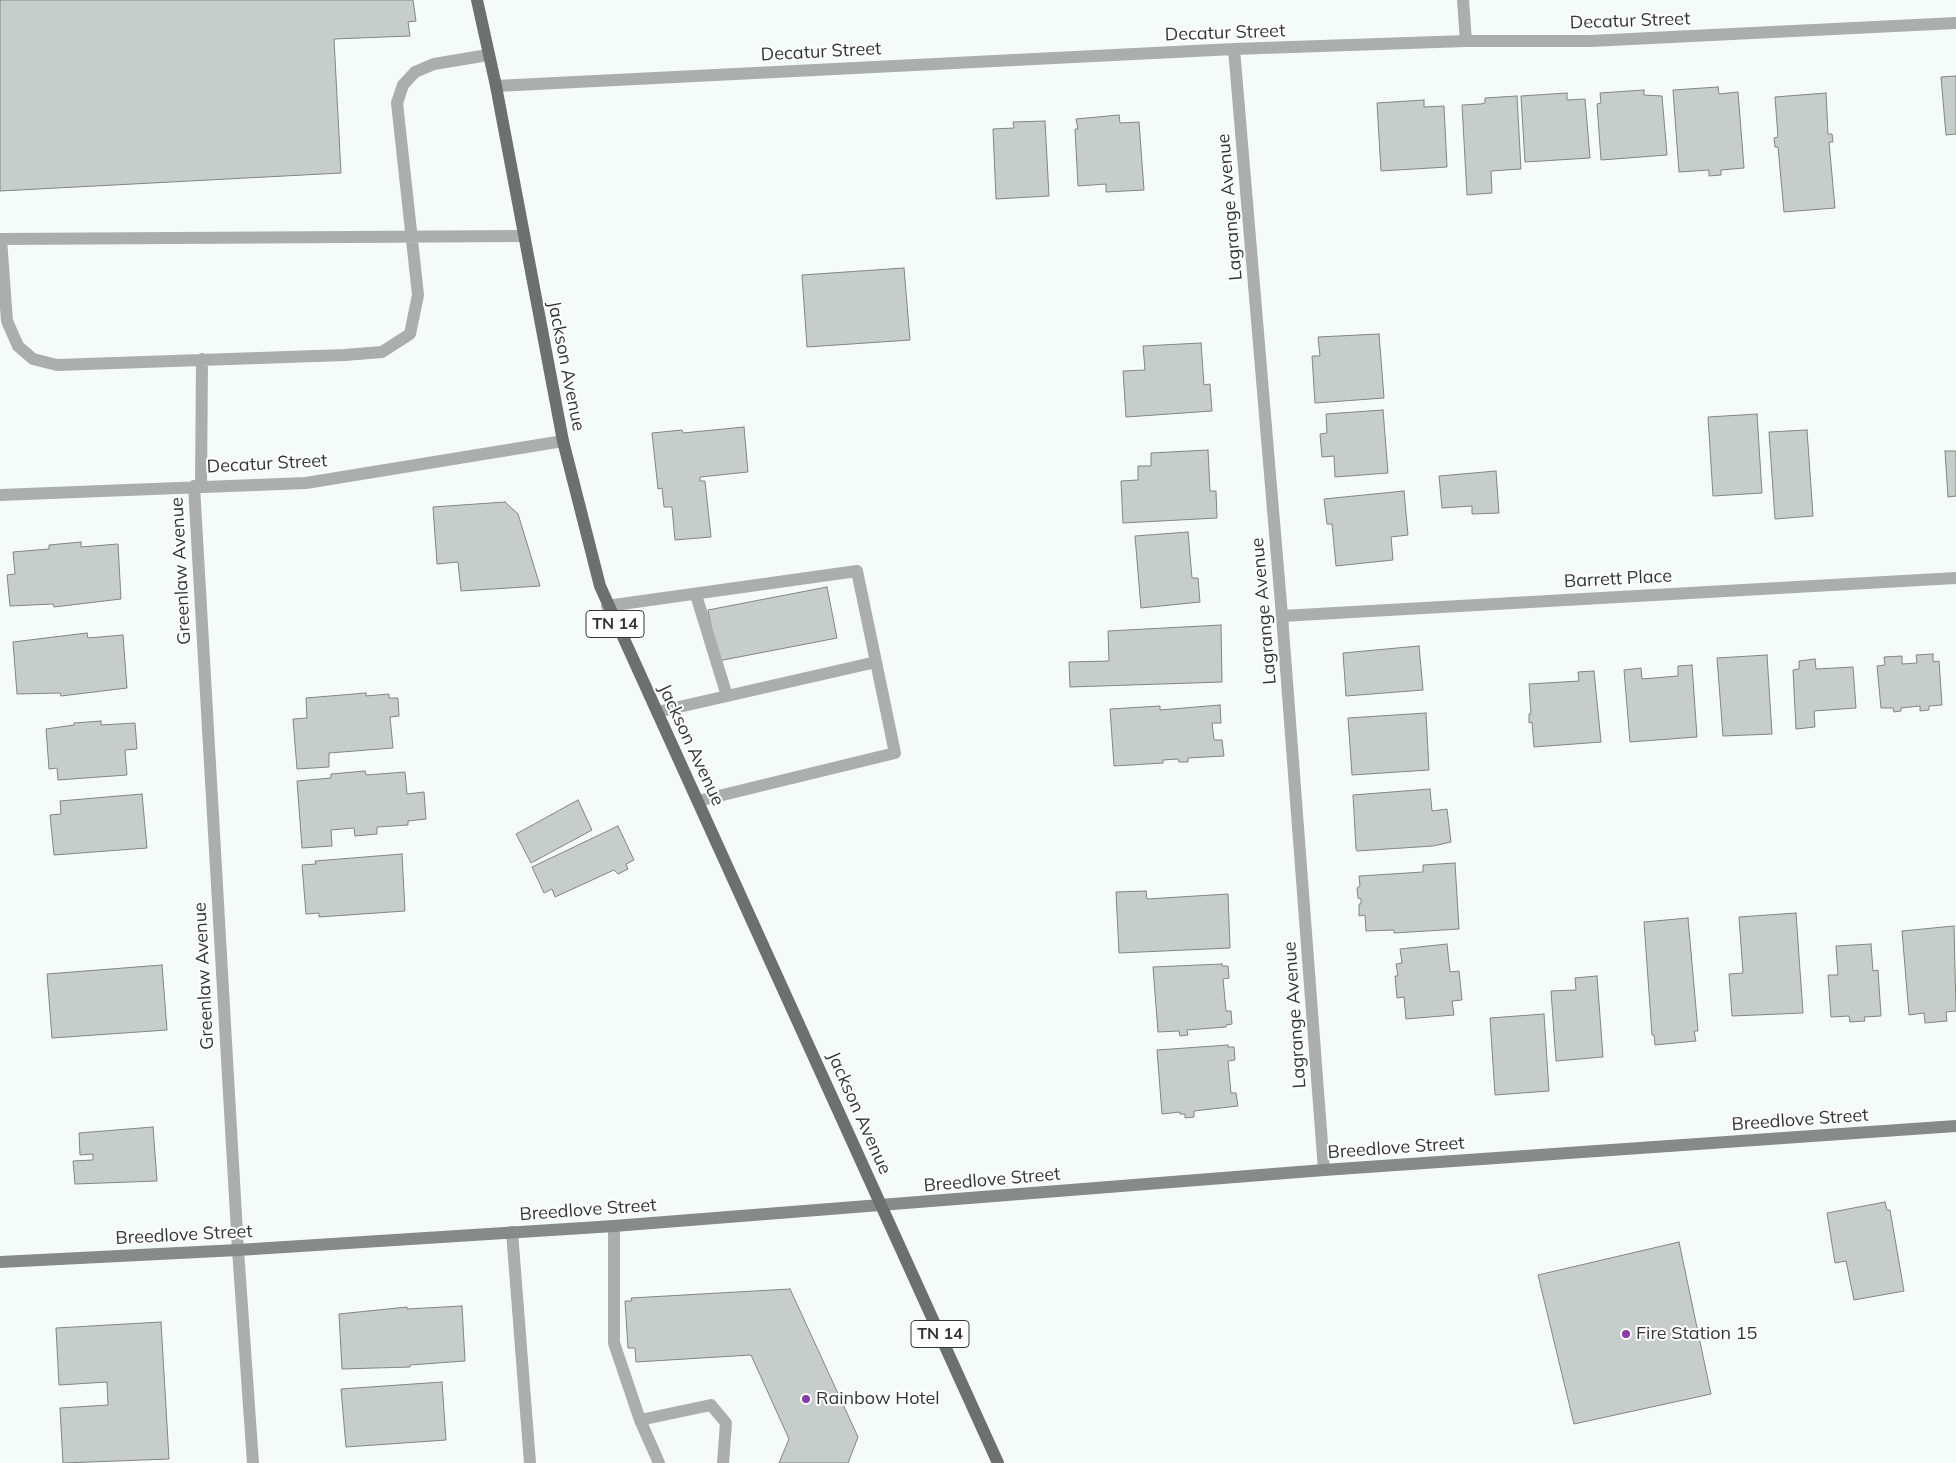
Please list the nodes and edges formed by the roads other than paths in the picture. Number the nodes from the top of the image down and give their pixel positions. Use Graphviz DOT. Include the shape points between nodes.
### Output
graph roads {
  1 [pos="477,0"];
  2 [pos="1463,0"];
  3 [pos="1956,23"];
  4 [pos="1466,41"];
  5 [pos="1234,49"];
  6 [pos="488,54"];
  7 [pos="496,86"];
  8 [pos="524,236"];
  9 [pos="411,237"];
  10 [pos="0,239"];
  11 [pos="202,359"];
  12 [pos="563,441"];
  13 [pos="197,486"];
  14 [pos="0,496"];
  15 [pos="1956,578"];
  16 [pos="696,595"];
  17 [pos="607,606"];
  18 [pos="1282,616"];
  19 [pos="876,662"];
  20 [pos="727,696"];
  21 [pos="657,712"];
  22 [pos="698,802"];
  23 [pos="1956,1126"];
  24 [pos="1324,1170"];
  25 [pos="882,1206"];
  26 [pos="614,1226"];
  27 [pos="512,1232"];
  28 [pos="238,1250"];
  29 [pos="0,1262"];
  30 [pos="640,1420"];
  31 [pos="253,1463"];
  32 [pos="530,1463"];
  33 [pos="659,1463"];
  34 [pos="723,1463"];
  35 [pos="998,1463"];
  1 -- 6 [label="main road, Jackson Avenue / TN 14"];
  2 -- 4 [label="street"];
  3 -- 4 [label="street, Decatur Street" via="1590,41"];
  4 -- 5 [label="street, Decatur Street"];
  5 -- 7 [label="street, Decatur Street"];
  5 -- 18 [label="street, Lagrange Avenue"];
  6 -- 7 [label="main road, Jackson Avenue / TN 14"];
  6 -- 9 [label="street" via="434,64 415,72 402,85 397,103"];
  7 -- 8 [label="main road, Jackson Avenue / TN 14"];
  8 -- 9 [label="street"];
  8 -- 12 [label="main road, Jackson Avenue / TN 14"];
  9 -- 10 [label="street"];
  9 -- 11 [label="street" via="418,295 410,334 382,352"];
  10 -- 11 [label="street" via="7,321 18,346 33,359 57,365"];
  11 -- 13 [label="street, Greenlaw Avenue"];
  12 -- 13 [label="street, Decatur Street" via="306,483"];
  12 -- 17 [label="main road, Jackson Avenue / TN 14"];
  13 -- 14 [label="street, Decatur Street"];
  13 -- 28 [label="street, Greenlaw Avenue"];
  15 -- 18 [label="street, Barrett Place"];
  16 -- 17 [label="street"];
  16 -- 19 [label="street" via="857,571"];
  16 -- 20 [label="street"];
  17 -- 21 [label="main road, Jackson Avenue / TN 14"];
  18 -- 24 [label="street, Lagrange Avenue"];
  19 -- 20 [label="street"];
  19 -- 22 [label="street" via="895,753"];
  20 -- 21 [label="street"];
  21 -- 22 [label="main road, Jackson Avenue / TN 14"];
  22 -- 25 [label="main road, Jackson Avenue / TN 14"];
  23 -- 24 [label="street, Breedlove Street"];
  24 -- 25 [label="street, Breedlove Street"];
  25 -- 26 [label="street, Breedlove Street"];
  25 -- 35 [label="main road, Jackson Avenue / TN 14"];
  26 -- 27 [label="street, Breedlove Street"];
  26 -- 30 [label="street" via="614,1343"];
  27 -- 28 [label="street, Breedlove Street"];
  27 -- 32 [label="street"];
  28 -- 29 [label="street, Breedlove Street"];
  28 -- 31 [label="street, Greenlaw Avenue"];
  30 -- 33 [label="street"];
  30 -- 34 [label="street" via="711,1404 726,1423"];
}
